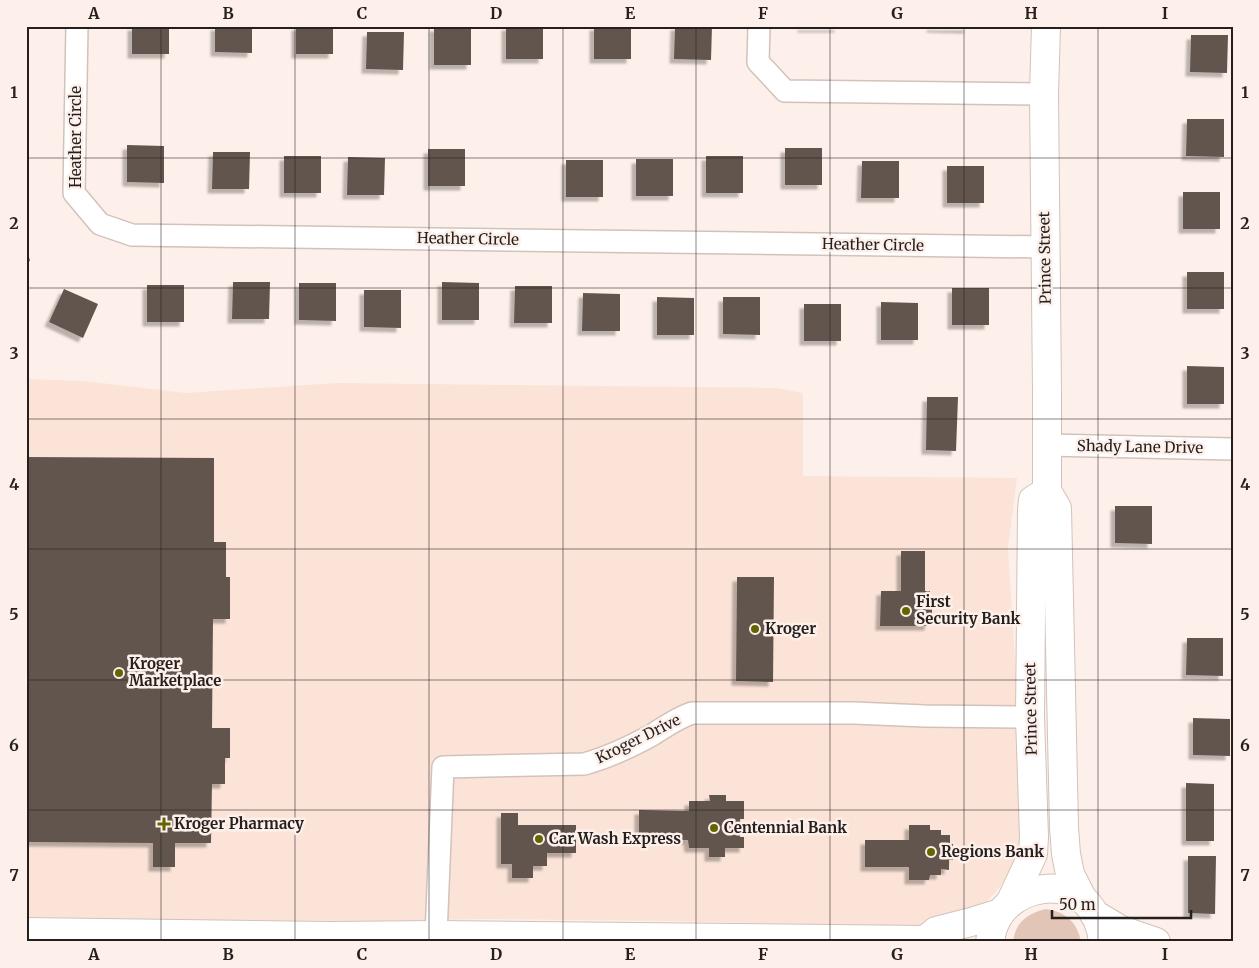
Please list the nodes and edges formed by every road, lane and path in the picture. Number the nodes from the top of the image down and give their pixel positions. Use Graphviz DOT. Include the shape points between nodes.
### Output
graph roads {
  1 [pos="77,26"];
  2 [pos="759,26"];
  3 [pos="1046,26"];
  4 [pos="1044,94"];
  5 [pos="1045,247"];
  6 [pos="1047,445"];
  7 [pos="1233,449"];
  8 [pos="1039,500"];
  9 [pos="1030,717"];
  10 [pos="1089,907"];
  11 [pos="1005,908"];
  12 [pos="26,932"];
  13 [pos="436,935"];
  14 [pos="330,939"];
  15 [pos="686,939"];
  16 [pos="926,941"];
  17 [pos="990,942"];
  18 [pos="1103,942"];
  19 [pos="1156,942"];
  1 -- 5 [label="street, Heather Circle" via="74,193 100,224 132,234"];
  2 -- 4 [label="street" via="758,62 785,91"];
  3 -- 4 [label="main road, Prince Street"];
  4 -- 5 [label="main road, Prince Street"];
  5 -- 6 [label="main road, Prince Street"];
  6 -- 7 [label="street, Shady Lane Drive"];
  6 -- 8 [label="main road, Prince Street"];
  8 -- 9 [label="main road, Prince Street"];
  8 -- 10 [label="main road, Prince Street" via="1048,530 1049,604 1059,623 1066,854 1070,874"];
  9 -- 11 [label="main road, Prince Street" via="1033,854"];
  9 -- 13 [label="street, Kroger Drive" via="692,713 584,764 443,768"];
  10 -- 11 [label="main road" via="1072,894 1039,889 1028,892"];
  10 -- 18 [label="main road, Prince Street" via="1100,924"];
  10 -- 19 [label="main road" via="1121,930"];
  11 -- 16 [label="main road" via="972,922 936,931"];
  11 -- 17 [label="main road, Prince Street" via="995,922"];
  12 -- 14 [label="main road"];
  13 -- 14 [label="main road"];
  13 -- 15 [label="main road"];
  15 -- 16 [label="main road"];
}
